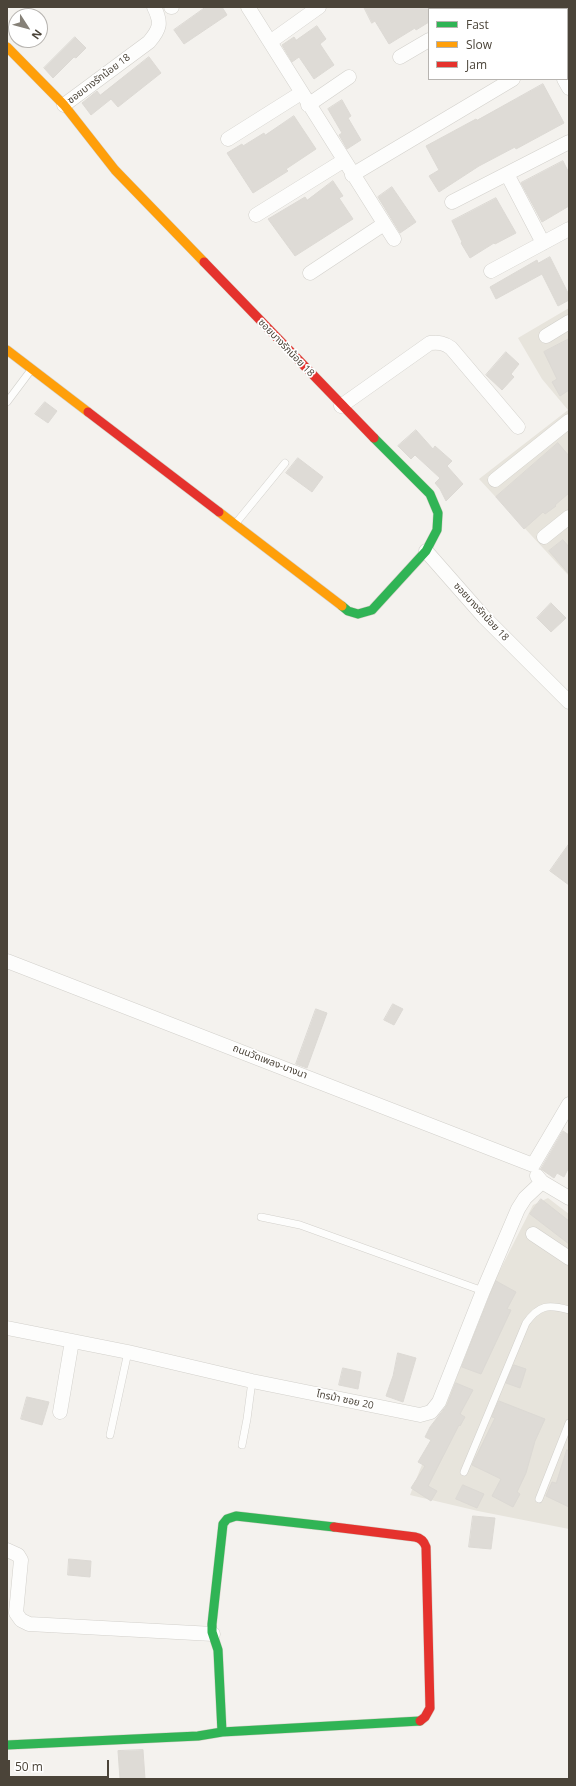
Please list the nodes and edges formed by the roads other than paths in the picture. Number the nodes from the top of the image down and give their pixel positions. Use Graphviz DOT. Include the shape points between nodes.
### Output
graph roads {
  1 [pos="154,7"];
  2 [pos="248,7"];
  3 [pos="319,7"];
  4 [pos="428,41"];
  5 [pos="270,42"];
  6 [pos="7,47"];
  7 [pos="400,57"];
  8 [pos="349,77"];
  9 [pos="511,80"];
  10 [pos="305,99"];
  11 [pos="64,105"];
  12 [pos="228,140"];
  13 [pos="569,142"];
  14 [pos="343,161"];
  15 [pos="507,174"];
  16 [pos="352,175"];
  17 [pos="452,202"];
  18 [pos="256,215"];
  19 [pos="384,224"];
  20 [pos="569,229"];
  21 [pos="394,240"];
  22 [pos="543,243"];
  23 [pos="491,271"];
  24 [pos="310,273"];
  25 [pos="569,322"];
  26 [pos="546,336"];
  27 [pos="7,350"];
  28 [pos="31,370"];
  29 [pos="7,402"];
  30 [pos="341,406"];
  31 [pos="568,424"];
  32 [pos="518,427"];
  33 [pos="285,463"];
  34 [pos="494,480"];
  35 [pos="569,517"];
  36 [pos="235,524"];
  37 [pos="544,537"];
  38 [pos="426,551"];
  39 [pos="569,702"];
  40 [pos="7,960"];
  41 [pos="569,1104"];
  42 [pos="533,1166"];
  43 [pos="542,1182"];
  44 [pos="569,1198"];
  45 [pos="261,1216"];
  46 [pos="533,1234"];
  47 [pos="569,1258"];
  48 [pos="483,1291"];
  49 [pos="569,1309"];
  50 [pos="7,1328"];
  51 [pos="72,1341"];
  52 [pos="128,1352"];
  53 [pos="252,1381"];
  54 [pos="60,1412"];
  55 [pos="569,1423"];
  56 [pos="110,1435"];
  57 [pos="242,1445"];
  58 [pos="464,1472"];
  59 [pos="539,1499"];
  60 [pos="7,1550"];
  61 [pos="213,1634"];
  62 [pos="222,1732"];
  63 [pos="7,1745"];
  1 -- 11 [label="street, ซอยบางรักน้อย 18" via="159,16 158,31 149,42"];
  2 -- 5 [label="street"];
  3 -- 5 [label="street"];
  4 -- 7 [label="street"];
  5 -- 10 [label="street"];
  6 -- 11 [label="street"];
  8 -- 10 [label="street"];
  9 -- 16 [label="street"];
  10 -- 12 [label="street"];
  10 -- 14 [label="street"];
  11 -- 30 [label="street, ซอยบางรักน้อย 18" via="115,170"];
  13 -- 15 [label="street"];
  14 -- 16 [label="street"];
  14 -- 18 [label="street"];
  15 -- 17 [label="street"];
  15 -- 22 [label="street"];
  16 -- 19 [label="street"];
  19 -- 21 [label="street"];
  19 -- 24 [label="street"];
  20 -- 22 [label="street"];
  22 -- 23 [label="street"];
  25 -- 26 [label="street"];
  27 -- 28 [label="street"];
  28 -- 29 [label="lane"];
  28 -- 36 [label="street"];
  30 -- 32 [label="street" via="430,344 437,342 451,348"];
  30 -- 38 [label="street, ซอยบางรักน้อย 18" via="430,494 438,513 437,530"];
  31 -- 34 [label="street"];
  33 -- 36 [label="lane"];
  35 -- 37 [label="street"];
  36 -- 38 [label="street" via="348,611 358,614 372,610"];
  38 -- 39 [label="street, ซอยบางรักน้อย 18" via="484,616"];
  40 -- 42 [label="street, ถนนวัดเพลง-บางนา"];
  41 -- 42 [label="street"];
  42 -- 43 [label="street" via="535,1175"];
  43 -- 44 [label="street"];
  43 -- 48 [label="street, ไทรม้า ซอย 20" via="525,1198 518,1209"];
  45 -- 48 [label="lane" via="300,1225"];
  46 -- 47 [label="street"];
  48 -- 53 [label="street, ไทรม้า ซอย 20" via="439,1402 431,1412 420,1416"];
  49 -- 58 [label="lane" via="541,1308 534,1312 526,1323"];
  50 -- 51 [label="street, ไทรม้า ซอย 20"];
  51 -- 52 [label="street, ไทรม้า ซอย 20"];
  51 -- 54 [label="street"];
  52 -- 53 [label="street, ไทรม้า ซอย 20"];
  52 -- 56 [label="lane"];
  53 -- 57 [label="lane"];
  55 -- 59 [label="lane"];
  60 -- 61 [label="street" via="18,1555 21,1560 16,1613 21,1620 29,1624"];
  61 -- 62 [label="street" via="218,1650"];
  61 -- 62 [label="street" via="222,1526 228,1517 415,1537 421,1538 424,1542 430,1708 425,1717 419,1721"];
  62 -- 63 [label="street" via="198,1736"];
}
